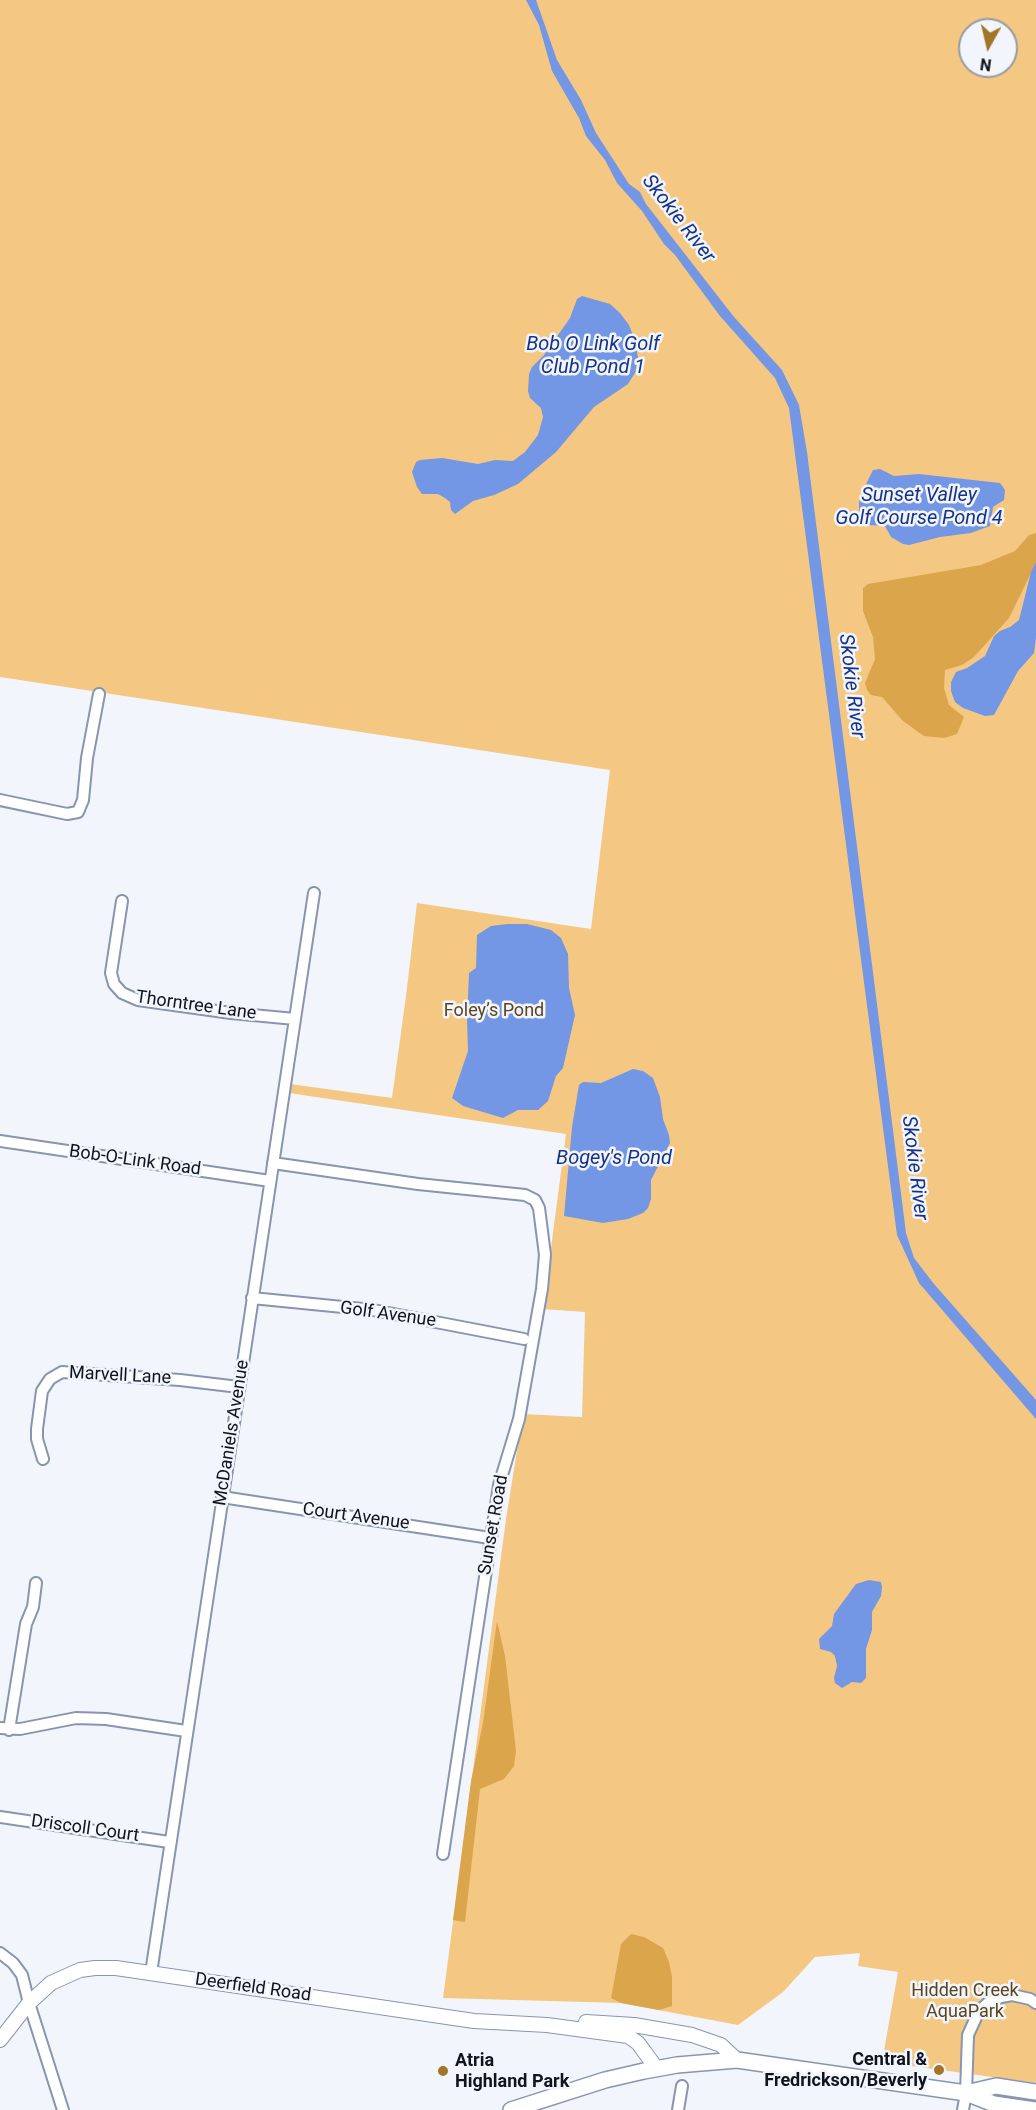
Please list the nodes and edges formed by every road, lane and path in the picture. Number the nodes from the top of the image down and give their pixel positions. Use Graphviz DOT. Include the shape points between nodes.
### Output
graph roads {
  1 [pos="99,694"];
  2 [pos="0,800"];
  3 [pos="314,893"];
  4 [pos="122,901"];
  5 [pos="295,1019"];
  6 [pos="0,1141"];
  7 [pos="273,1163"];
  8 [pos="270,1181"];
  9 [pos="252,1298"];
  10 [pos="524,1338"];
  11 [pos="239,1387"];
  12 [pos="43,1459"];
  13 [pos="222,1497"];
  14 [pos="490,1538"];
  15 [pos="36,1583"];
  16 [pos="5,1729"];
  17 [pos="186,1731"];
  18 [pos="0,1817"];
  19 [pos="170,1842"];
  20 [pos="443,1854"];
  21 [pos="0,1953"];
  22 [pos="151,1973"];
  23 [pos="29,2003"];
  24 [pos="1036,2003"];
  25 [pos="547,2025"];
  26 [pos="0,2040"];
  27 [pos="737,2060"];
  28 [pos="657,2069"];
  29 [pos="682,2086"];
  30 [pos="1036,2092"];
  31 [pos="966,2093"];
  32 [pos="63,2110"];
  33 [pos="511,2110"];
  34 [pos="678,2110"];
  35 [pos="963,2110"];
  36 [pos="1036,2110"];
  1 -- 2 [label="street" via="78,812 67,814"];
  3 -- 5 [label="street, McDaniels Avenue"];
  4 -- 5 [label="street, Thorntree Lane" via="111,973 122,993 138,1000"];
  5 -- 7 [label="street, McDaniels Avenue"];
  6 -- 8 [label="street, Bob-O-Link Road"];
  7 -- 8 [label="street, McDaniels Avenue"];
  7 -- 14 [label="street, Sunset Road" via="525,1195 535,1200 544,1240 542,1289 519,1419 499,1485"];
  8 -- 9 [label="street, McDaniels Avenue"];
  9 -- 10 [label="street, Golf Avenue" via="373,1310"];
  9 -- 11 [label="street, McDaniels Avenue"];
  11 -- 12 [label="street, Marvell Lane" via="62,1372 50,1379 42,1391 36,1429"];
  11 -- 13 [label="street, McDaniels Avenue"];
  13 -- 14 [label="street, Court Avenue"];
  13 -- 17 [label="street, McDaniels Avenue"];
  14 -- 20 [label="street, Sunset Road"];
  15 -- 16 [label="street"];
  16 -- 17 [label="street" via="76,1718"];
  17 -- 19 [label="street, McDaniels Avenue"];
  18 -- 19 [label="street, Driscoll Court"];
  19 -- 22 [label="street, McDaniels Avenue"];
  21 -- 23 [label="street" via="22,1975"];
  22 -- 23 [label="street, Deerfield Road" via="116,1968 80,1970 51,1983"];
  22 -- 25 [label="street, Deerfield Road" via="474,2021"];
  23 -- 26 [label="street, Deerfield Road"];
  23 -- 32 [label="street"];
  24 -- 31 [label="street" via="1012,1995 988,2003 979,2012 968,2035"];
  25 -- 27 [label="street, Deerfield Road" via="594,2022 668,2030 721,2045"];
  25 -- 28 [label="street, Deerfield Road" via="628,2036"];
  27 -- 28 [label="main road"];
  27 -- 31 [label="main road"];
  28 -- 33 [label="main road" via="605,2080"];
  29 -- 34 [label="street"];
  30 -- 31 [label="main road" via="996,2086"];
  31 -- 35 [label="street"];
  31 -- 36 [label="main road" via="994,2104"];
}
